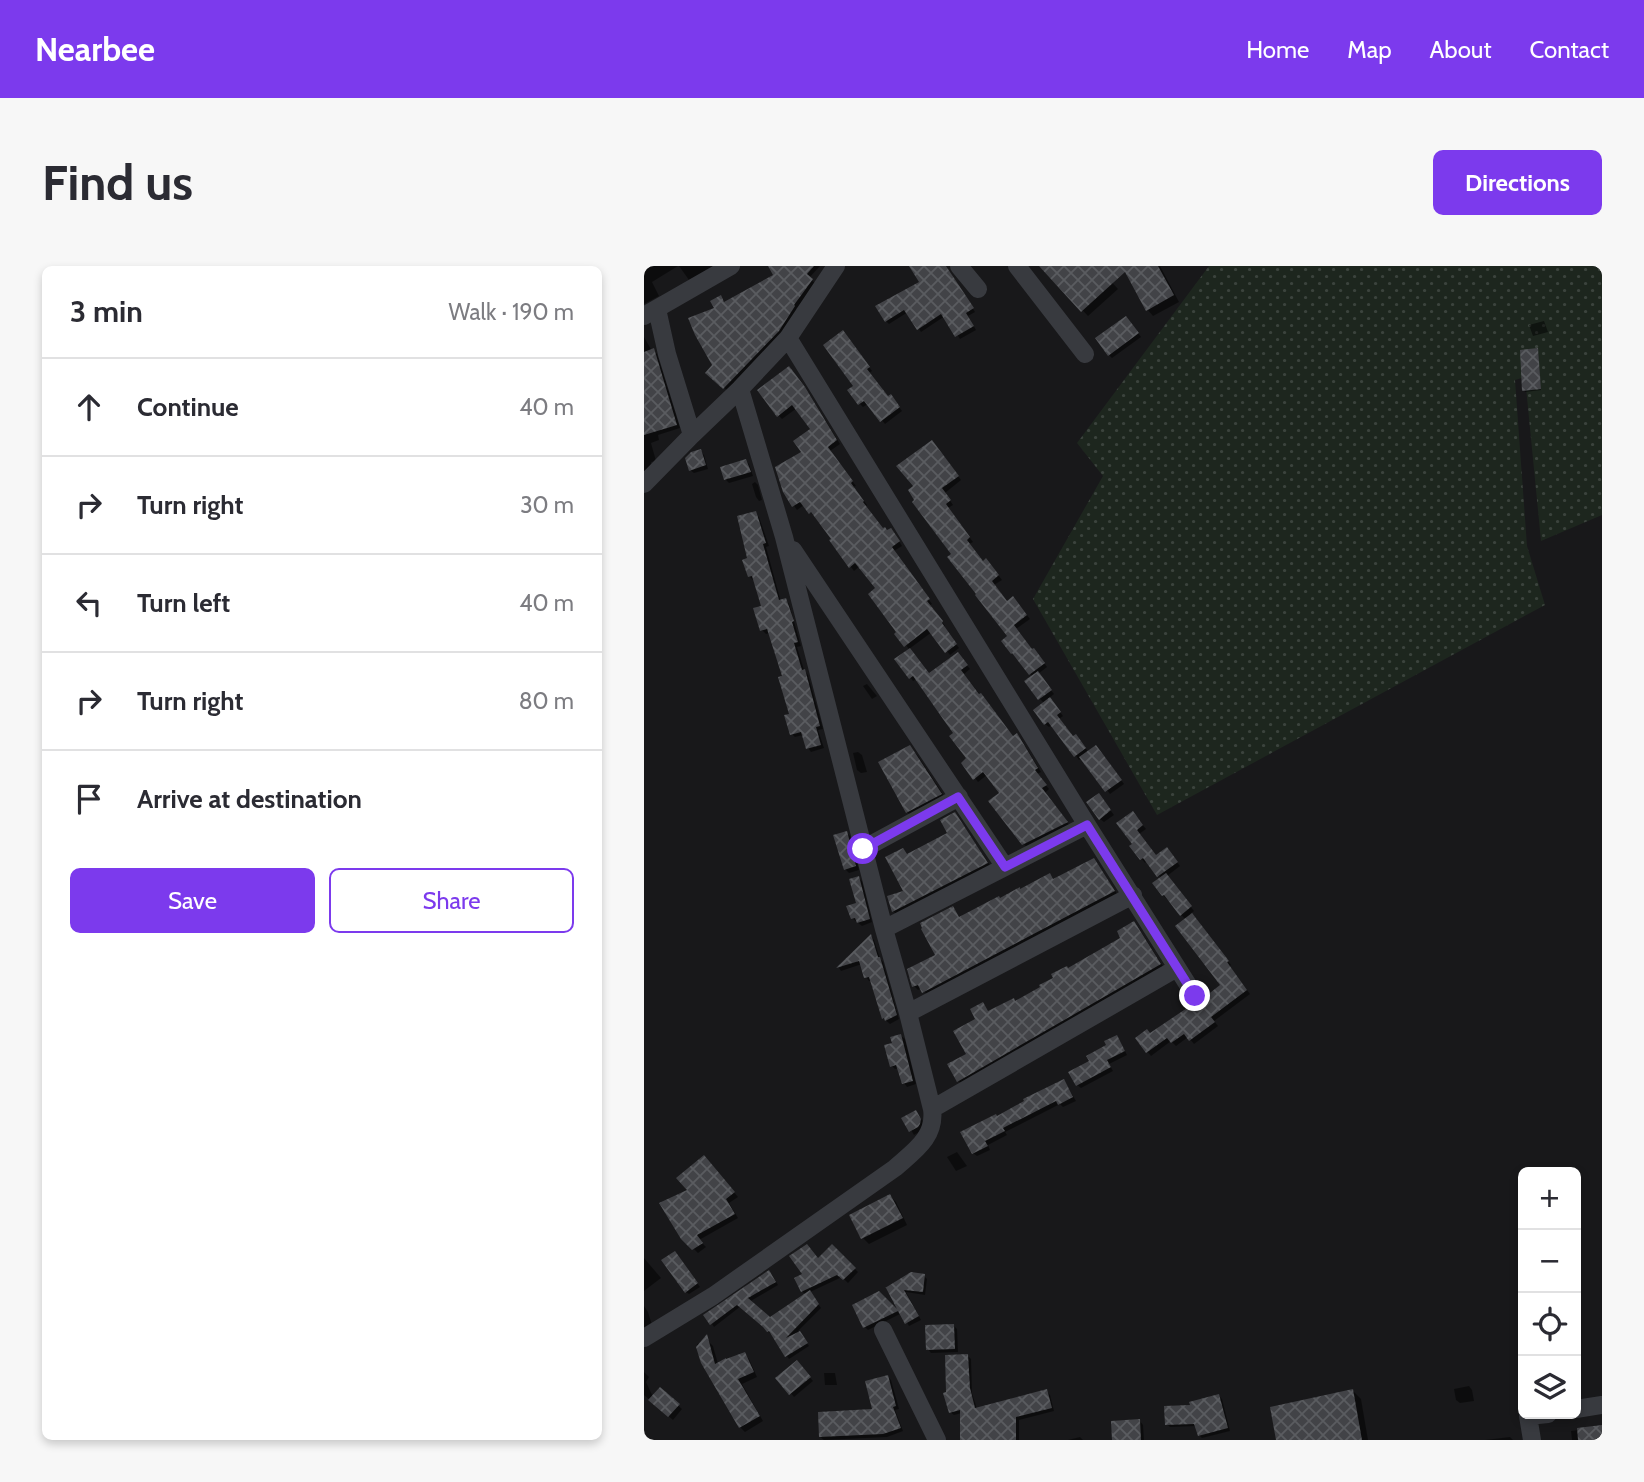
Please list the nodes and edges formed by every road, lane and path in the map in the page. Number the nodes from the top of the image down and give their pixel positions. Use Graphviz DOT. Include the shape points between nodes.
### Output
graph roads {
  1 [pos="730,266"];
  2 [pos="836,266"];
  3 [pos="959,266"];
  4 [pos="1017,266"];
  5 [pos="978,289"];
  6 [pos="650,312"];
  7 [pos="788,338"];
  8 [pos="1085,354"];
  9 [pos="740,389"];
  10 [pos="692,435"];
  11 [pos="644,484"];
  12 [pos="785,537"];
  13 [pos="958,797"];
  14 [pos="1087,825"];
  15 [pos="863,849"];
  16 [pos="1005,867"];
  17 [pos="1133,895"];
  18 [pos="884,929"];
  19 [pos="1177,968"];
  20 [pos="1195,996"];
  21 [pos="908,1013"];
  22 [pos="932,1109"];
  23 [pos="883,1330"];
  24 [pos="644,1338"];
  25 [pos="1602,1405"];
  26 [pos="1581,1408"];
  27 [pos="1528,1419"];
  28 [pos="937,1440"];
  29 [pos="1532,1440"];
  1 -- 6 [label="street"];
  2 -- 7 [label="street"];
  3 -- 5 [label="street"];
  4 -- 8 [label="street"];
  6 -- 10 [label="street"];
  7 -- 9 [label="street"];
  7 -- 14 [label="street"];
  9 -- 10 [label="street"];
  9 -- 12 [label="street"];
  10 -- 11 [label="street"];
  12 -- 13 [label="street"];
  12 -- 15 [label="street"];
  13 -- 15 [label="street"];
  13 -- 16 [label="street"];
  14 -- 16 [label="street"];
  14 -- 17 [label="street"];
  15 -- 18 [label="street"];
  16 -- 18 [label="street"];
  17 -- 19 [label="street"];
  17 -- 21 [label="street"];
  18 -- 21 [label="street"];
  19 -- 20 [label="street"];
  19 -- 22 [label="street"];
  21 -- 22 [label="street"];
  22 -- 24 [label="street" via="928,1135 895,1168 713,1296"];
  23 -- 28 [label="street"];
  25 -- 26 [label="street"];
  27 -- 29 [label="street"];
}
